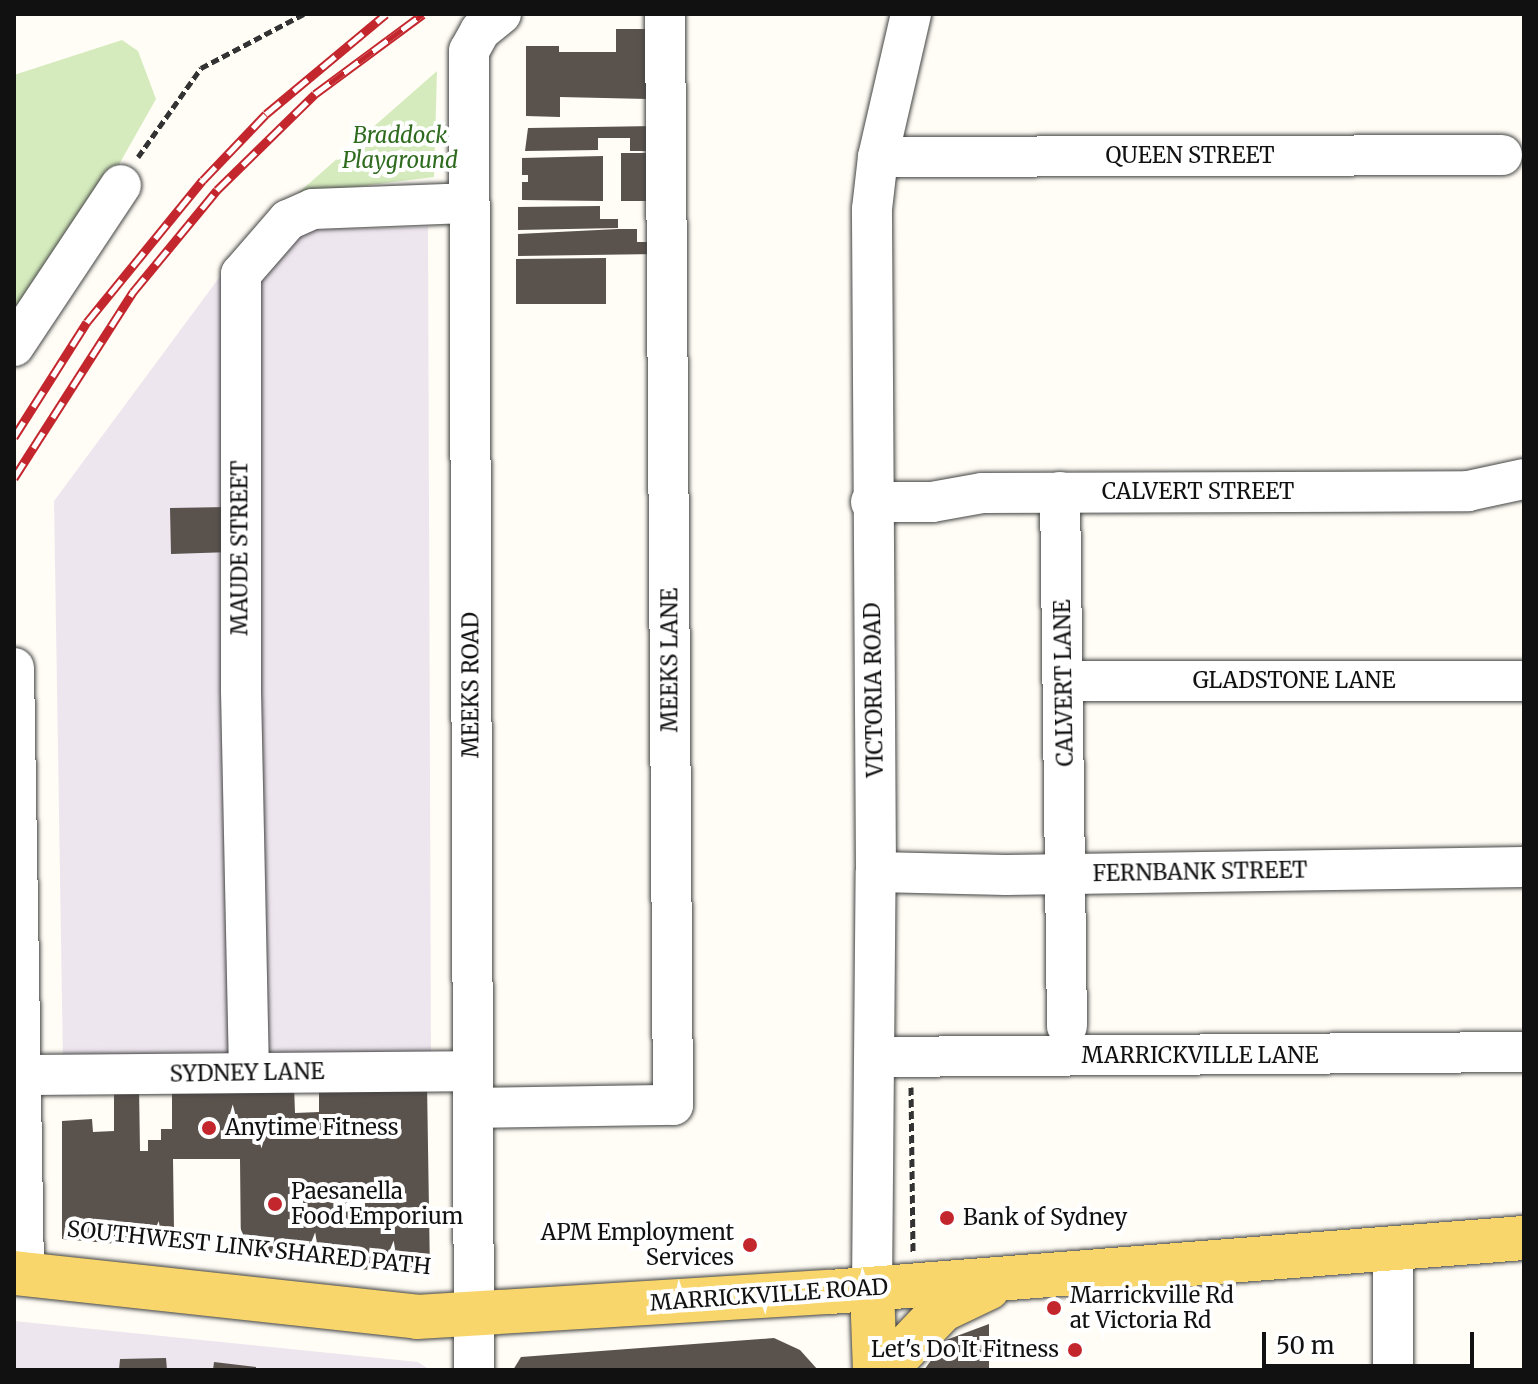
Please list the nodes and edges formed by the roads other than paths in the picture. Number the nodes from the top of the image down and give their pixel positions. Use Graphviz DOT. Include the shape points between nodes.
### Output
graph roads {
  1 [pos="501,14"];
  2 [pos="665,14"];
  3 [pos="911,14"];
  4 [pos="1502,155"];
  5 [pos="878,157"];
  6 [pos="121,185"];
  7 [pos="466,203"];
  8 [pos="14,346"];
  9 [pos="1524,479"];
  10 [pos="1060,492"];
  11 [pos="871,502"];
  12 [pos="14,668"];
  13 [pos="1064,681"];
  14 [pos="1524,681"];
  15 [pos="1524,867"];
  16 [pos="876,872"];
  17 [pos="1068,873"];
  18 [pos="1067,1026"];
  19 [pos="1524,1052"];
  20 [pos="876,1057"];
  21 [pos="249,1073"];
  22 [pos="21,1075"];
  23 [pos="473,1090"];
  24 [pos="1524,1238"];
  25 [pos="1393,1247"];
  26 [pos="19,1273"];
  27 [pos="1021,1277"];
  28 [pos="872,1289"];
  29 [pos="473,1315"];
  30 [pos="474,1370"];
  31 [pos="875,1370"];
  32 [pos="885,1370"];
  33 [pos="1393,1370"];
  1 -- 7 [label="street, MEEKS ROAD" via="480,31 469,51"];
  2 -- 23 [label="street, MEEKS LANE" via="673,1105"];
  3 -- 5 [label="street, VICTORIA ROAD"];
  4 -- 5 [label="street, QUEEN STREET"];
  5 -- 11 [label="street, VICTORIA ROAD" via="871,235"];
  6 -- 8 [label="street"];
  7 -- 21 [label="street, MAUDE STREET" via="313,209 288,220 241,274 241,689"];
  7 -- 23 [label="street, MEEKS ROAD"];
  9 -- 10 [label="street, CALVERT STREET" via="1468,491"];
  10 -- 11 [label="street, CALVERT STREET"];
  10 -- 13 [label="street, CALVERT LANE"];
  11 -- 16 [label="street, VICTORIA ROAD"];
  12 -- 22 [label="street"];
  13 -- 14 [label="street, GLADSTONE LANE"];
  13 -- 17 [label="street, CALVERT LANE"];
  15 -- 17 [label="street, FERNBANK STREET"];
  16 -- 17 [label="street, FERNBANK STREET"];
  16 -- 20 [label="street, VICTORIA ROAD"];
  17 -- 18 [label="street, CALVERT LANE"];
  19 -- 20 [label="street, MARRICKVILLE LANE"];
  20 -- 28 [label="street, VICTORIA ROAD"];
  21 -- 22 [label="street, SYDNEY LANE"];
  21 -- 23 [label="street, SYDNEY LANE"];
  22 -- 26 [label="street"];
  23 -- 29 [label="street, MEEKS ROAD"];
  24 -- 25 [label="main road, MARRICKVILLE ROAD"];
  25 -- 27 [label="main road, MARRICKVILLE ROAD"];
  25 -- 33 [label="street"];
  26 -- 29 [label="main road, MARRICKVILLE ROAD" via="417,1317"];
  27 -- 28 [label="main road, MARRICKVILLE ROAD"];
  27 -- 32 [label="main road" via="942,1310"];
  28 -- 29 [label="main road, MARRICKVILLE ROAD"];
  28 -- 31 [label="main road, VICTORIA ROAD"];
  29 -- 30 [label="street, MEEKS ROAD"];
}
